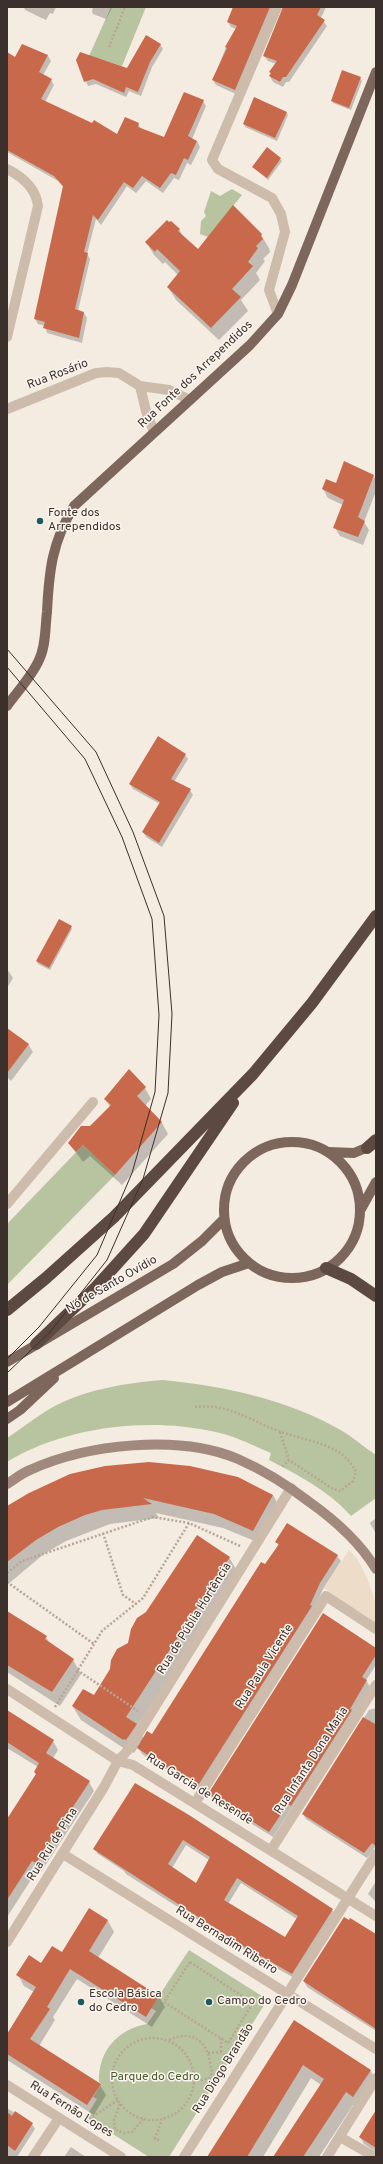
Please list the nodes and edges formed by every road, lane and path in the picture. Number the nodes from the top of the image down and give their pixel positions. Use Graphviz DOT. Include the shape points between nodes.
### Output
graph roads {
  1 [pos="126,7"];
  2 [pos="277,7"];
  3 [pos="109,47"];
  4 [pos="376,72"];
  5 [pos="7,169"];
  6 [pos="278,314"];
  7 [pos="7,337"];
  8 [pos="140,386"];
  9 [pos="190,400"];
  10 [pos="7,409"];
  11 [pos="154,432"];
  12 [pos="7,706"];
  13 [pos="376,916"];
  14 [pos="253,1074"];
  15 [pos="93,1102"];
  16 [pos="373,1144"];
  17 [pos="328,1151"];
  18 [pos="376,1182"];
  19 [pos="7,1204"];
  20 [pos="362,1209"];
  21 [pos="223,1220"];
  22 [pos="249,1263"];
  23 [pos="326,1268"];
  24 [pos="376,1296"];
  25 [pos="7,1310"];
  26 [pos="36,1344"];
  27 [pos="71,1361"];
  28 [pos="7,1362"];
  29 [pos="7,1402"];
  30 [pos="195,1407"];
  31 [pos="7,1419"];
  32 [pos="280,1432"];
  33 [pos="289,1460"];
  34 [pos="280,1469"];
  35 [pos="7,1484"];
  36 [pos="291,1488"];
  37 [pos="189,1523"];
  38 [pos="104,1533"];
  39 [pos="252,1551"];
  40 [pos="376,1569"];
  41 [pos="7,1573"];
  42 [pos="7,1582"];
  43 [pos="136,1604"];
  44 [pos="376,1629"];
  45 [pos="94,1644"];
  46 [pos="77,1670"];
  47 [pos="376,1685"];
  48 [pos="7,1689"];
  49 [pos="49,1716"];
  50 [pos="148,1718"];
  51 [pos="118,1761"];
  52 [pos="195,1803"];
  53 [pos="271,1850"];
  54 [pos="63,1854"];
  55 [pos="376,1854"];
  56 [pos="348,1898"];
  57 [pos="376,1916"];
  58 [pos="7,1942"];
  59 [pos="287,1994"];
  60 [pos="221,2038"];
  61 [pos="168,2041"];
  62 [pos="376,2049"];
  63 [pos="221,2052"];
  64 [pos="208,2053"];
  65 [pos="233,2060"];
  66 [pos="376,2078"];
  67 [pos="194,2082"];
  68 [pos="7,2084"];
  69 [pos="118,2100"];
  70 [pos="120,2103"];
  71 [pos="59,2118"];
  72 [pos="144,2118"];
  73 [pos="162,2119"];
  74 [pos="86,2121"];
  75 [pos="340,2137"];
  76 [pos="158,2140"];
  77 [pos="34,2157"];
  78 [pos="121,2157"];
  79 [pos="184,2157"];
  80 [pos="327,2157"];
  81 [pos="375,2157"];
  1 -- 3 [label="path"];
  2 -- 6 [label="street" via="212,160 218,169 272,198 281,214 285,232 269,290"];
  4 -- 6 [label="main road, Rua Fonte dos Arrependidos" via="292,285"];
  5 -- 7 [label="street" via="25,180 32,188 38,206"];
  6 -- 9 [label="main road, Rua Fonte dos Arrependidos" via="250,345"];
  8 -- 9 [label="street, Rua Rosário" via="169,390"];
  8 -- 10 [label="street, Rua Rosário" via="119,373 96,373"];
  8 -- 11 [label="street"];
  9 -- 11 [label="main road, Rua Fonte dos Arrependidos"];
  11 -- 12 [label="main road, Rua Fonte dos Arrependidos" via="74,506 63,524 50,566 45,639 39,661"];
  13 -- 14 [label="highway" via="312,1003"];
  14 -- 25 [label="highway" via="114,1217"];
  14 -- 26 [label="highway" via="144,1234 96,1287"];
  15 -- 19 [label="street"];
  16 -- 17 [label="main road" via="348,1153"];
  17 -- 20 [label="main road" via="352,1177"];
  17 -- 21 [label="main road" via="305,1143 292,1142 269,1147 252,1156 231,1180 224,1202"];
  18 -- 20 [label="main road"];
  20 -- 23 [label="main road" via="357,1230 346,1249"];
  21 -- 22 [label="main road" via="235,1247"];
  21 -- 26 [label="main road, Nó de Santo Ovídio" via="173,1264"];
  22 -- 23 [label="main road" via="265,1272 297,1277"];
  22 -- 27 [label="main road" via="203,1282"];
  23 -- 24 [label="highway" via="351,1279"];
  26 -- 28 [label="main road, Nó de Santo Ovídio"];
  27 -- 29 [label="main road"];
  27 -- 31 [label="main road" via="20,1410"];
  30 -- 32 [label="path" via="212,1405 238,1413"];
  32 -- 33 [label="path"];
  32 -- 33 [label="path" via="335,1450 353,1465 356,1472 354,1481 340,1491 333,1489"];
  33 -- 34 [label="path"];
  35 -- 36 [label="street" via="30,1470 76,1455 121,1445 183,1445 236,1458"];
  36 -- 39 [label="street, Rua de Públia Hortência"];
  36 -- 40 [label="street" via="331,1517 365,1551"];
  37 -- 38 [label="path" via="153,1517"];
  37 -- 39 [label="path"];
  37 -- 43 [label="path" via="143,1598"];
  38 -- 41 [label="path" via="22,1561"];
  38 -- 43 [label="path" via="123,1595"];
  39 -- 50 [label="street, Rua de Públia Hortência"];
  42 -- 45 [label="path"];
  43 -- 45 [label="path" via="102,1631"];
  44 -- 52 [label="street, Rua Paula Vicente" via="326,1596"];
  45 -- 46 [label="path"];
  46 -- 49 [label="path"];
  46 -- 50 [label="path"];
  47 -- 53 [label="street, Rua Infanta Dona Maria"];
  48 -- 49 [label="street, Rua Garcia de Resende"];
  49 -- 51 [label="street, Rua Garcia de Resende"];
  50 -- 51 [label="street, Rua de Públia Hortência"];
  51 -- 52 [label="street, Rua Garcia de Resende" via="133,1765"];
  51 -- 54 [label="street, Rua Rui de Pina"];
  52 -- 53 [label="street, Rua Garcia de Resende"];
  53 -- 56 [label="street, Rua Garcia de Resende"];
  54 -- 58 [label="street, Rua Rui de Pina"];
  54 -- 59 [label="street, Rua Bernadim Ribeiro"];
  55 -- 56 [label="street, Rua Diogo Brandão"];
  56 -- 57 [label="street, Rua Garcia de Resende"];
  56 -- 59 [label="street, Rua Diogo Brandão"];
  59 -- 62 [label="street, Rua Bernadim Ribeiro"];
  59 -- 79 [label="street, Rua Diogo Brandão"];
  60 -- 60 [label="path" via="228,2043 254,2003 190,1962 164,2002"];
  60 -- 63 [label="path"];
  61 -- 64 [label="path" via="186,2035 201,2042"];
  61 -- 67 [label="path" via="186,2054 192,2067"];
  61 -- 69 [label="path" via="147,2038 133,2042 121,2052 112,2072 112,2086"];
  63 -- 64 [label="path"];
  63 -- 65 [label="path"];
  64 -- 67 [label="path" via="212,2074 206,2080"];
  66 -- 75 [label="street"];
  67 -- 73 [label="path" via="190,2096 181,2108"];
  68 -- 71 [label="street, Rua Fernão Lopes"];
  69 -- 70 [label="path"];
  69 -- 74 [label="path"];
  70 -- 72 [label="path" via="134,2115"];
  70 -- 72 [label="path" via="114,2120 115,2130 132,2132"];
  71 -- 77 [label="street"];
  71 -- 78 [label="street, Rua Fernão Lopes"];
  72 -- 73 [label="path"];
  73 -- 76 [label="path" via="155,2139"];
  75 -- 80 [label="street"];
  75 -- 81 [label="street"];
}
